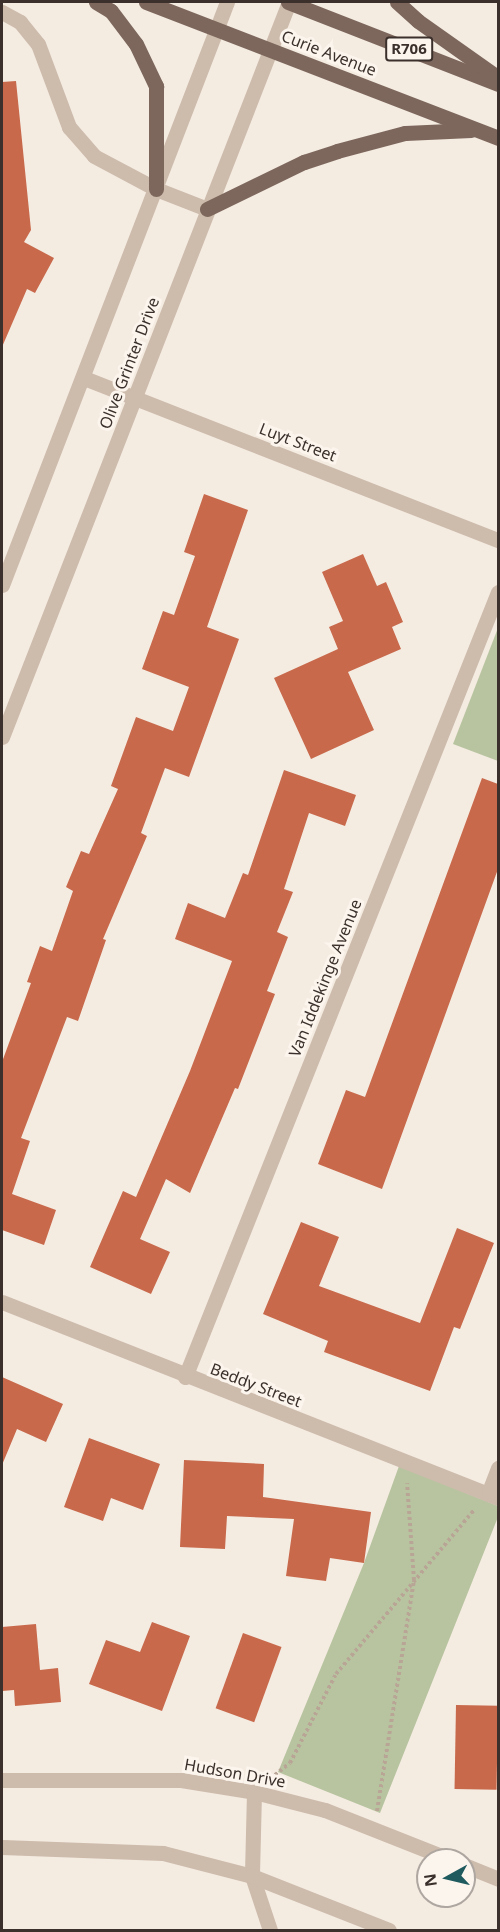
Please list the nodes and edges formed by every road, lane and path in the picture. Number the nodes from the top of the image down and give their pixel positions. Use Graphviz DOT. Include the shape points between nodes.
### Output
graph roads {
  1 [pos="96,2"];
  2 [pos="146,2"];
  3 [pos="227,2"];
  4 [pos="289,2"];
  5 [pos="397,2"];
  6 [pos="2,12"];
  7 [pos="217,29"];
  8 [pos="271,50"];
  9 [pos="498,78"];
  10 [pos="498,84"];
  11 [pos="477,129"];
  12 [pos="498,138"];
  13 [pos="156,189"];
  14 [pos="207,209"];
  15 [pos="84,378"];
  16 [pos="136,398"];
  17 [pos="498,540"];
  18 [pos="2,585"];
  19 [pos="498,592"];
  20 [pos="2,737"];
  21 [pos="2,1302"];
  22 [pos="185,1377"];
  23 [pos="405,1461"];
  24 [pos="498,1468"];
  25 [pos="493,1496"];
  26 [pos="414,1580"];
  27 [pos="2,1780"];
  28 [pos="254,1792"];
  29 [pos="374,1829"];
  30 [pos="2,1847"];
  31 [pos="421,1848"];
  32 [pos="476,1870"];
  33 [pos="252,1876"];
  34 [pos="498,1879"];
  35 [pos="270,1930"];
  36 [pos="389,1930"];
  1 -- 13 [label="main road" via="111,11 136,44 156,86"];
  2 -- 7 [label="main road, Curie Avenue"];
  3 -- 7 [label="street"];
  4 -- 8 [label="street, Olive Grinter Drive"];
  4 -- 10 [label="main road, Curie Avenue / R706"];
  5 -- 9 [label="main road"];
  6 -- 13 [label="street" via="20,21 38,44 69,127 94,156"];
  7 -- 8 [label="main road, Curie Avenue"];
  7 -- 13 [label="street"];
  8 -- 11 [label="main road, Curie Avenue"];
  8 -- 14 [label="street, Olive Grinter Drive"];
  11 -- 12 [label="main road, Curie Avenue"];
  11 -- 14 [label="main road" via="405,134 337,151 303,162"];
  13 -- 14 [label="street"];
  13 -- 15 [label="street"];
  14 -- 16 [label="street, Olive Grinter Drive"];
  15 -- 16 [label="street, Luyt Street"];
  15 -- 18 [label="street"];
  16 -- 17 [label="street, Luyt Street"];
  16 -- 20 [label="street, Olive Grinter Drive"];
  19 -- 22 [label="street, Van Iddekinge Avenue"];
  21 -- 22 [label="street, Beddy Street"];
  22 -- 23 [label="street, Beddy Street"];
  23 -- 25 [label="street, Beddy Street"];
  23 -- 26 [label="path"];
  24 -- 25 [label="street"];
  25 -- 26 [label="path"];
  26 -- 28 [label="path" via="336,1674 290,1763"];
  26 -- 29 [label="path"];
  27 -- 28 [label="street, Hudson Drive" via="181,1780"];
  28 -- 29 [label="street, Hudson Drive" via="324,1810"];
  28 -- 33 [label="street"];
  29 -- 31 [label="street, Hudson Drive"];
  30 -- 33 [label="street" via="163,1853"];
  32 -- 34 [label="street"];
  33 -- 35 [label="street"];
  33 -- 36 [label="street"];
}
